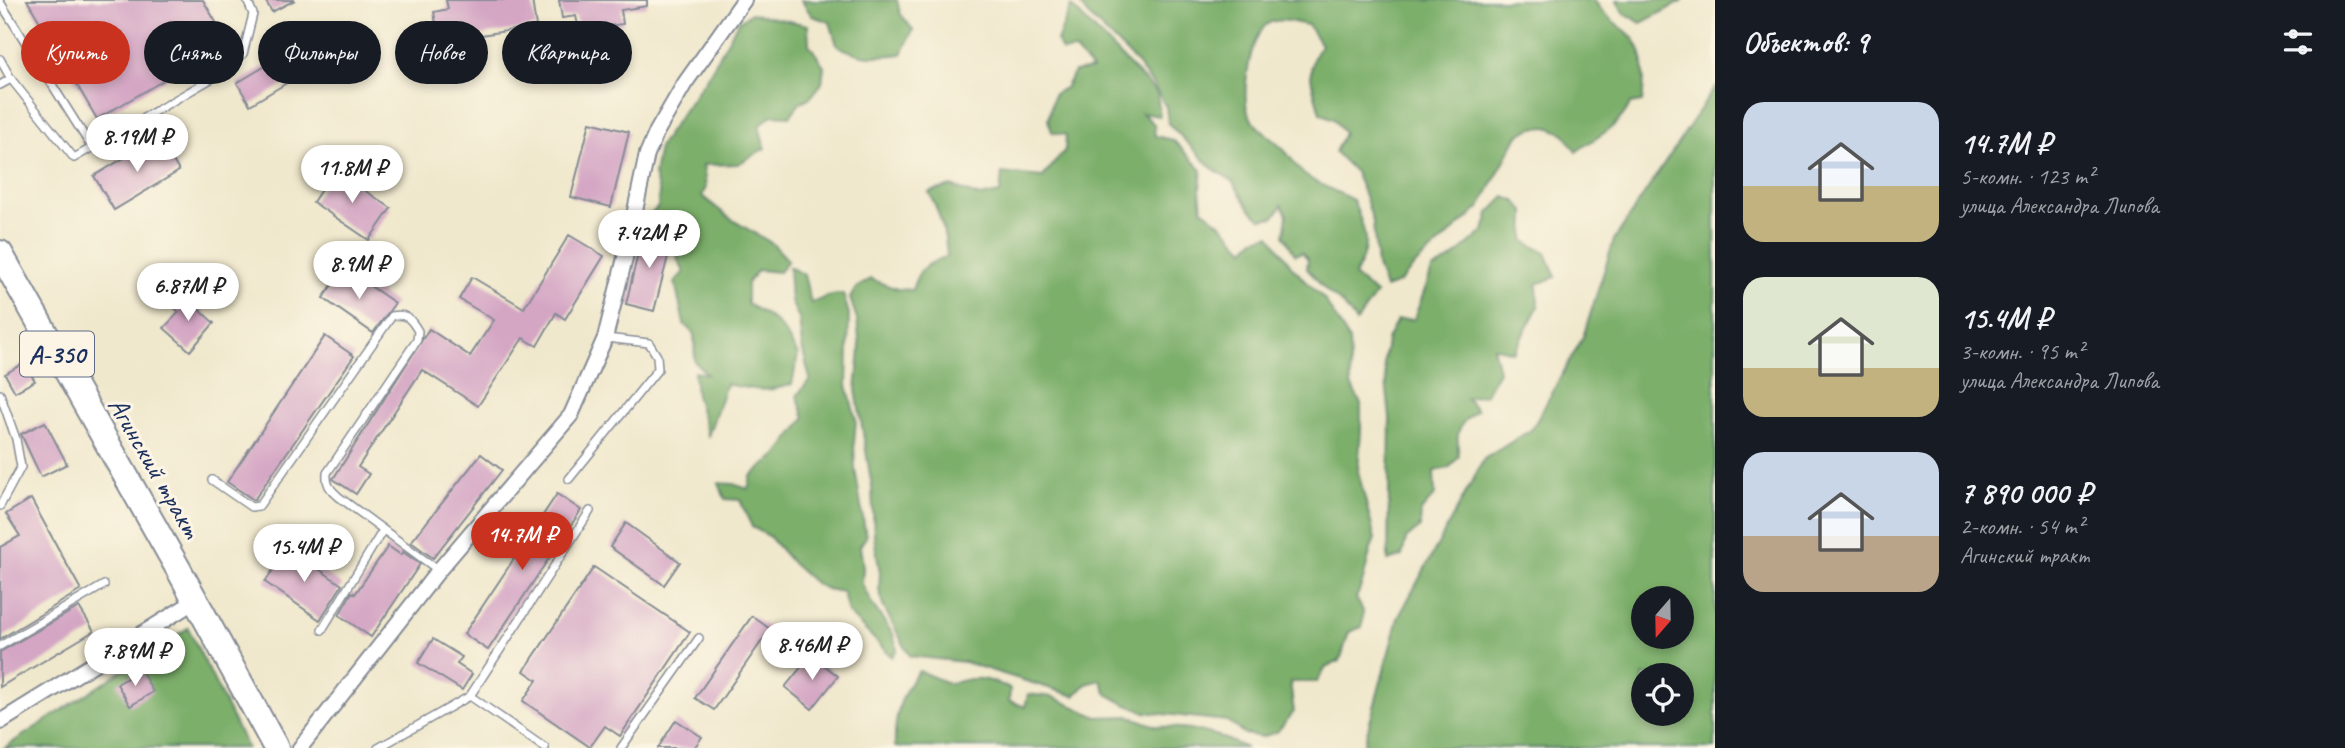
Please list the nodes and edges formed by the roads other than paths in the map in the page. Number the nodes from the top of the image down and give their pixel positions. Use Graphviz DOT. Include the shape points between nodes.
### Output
graph roads {
  1 [pos="247,0"];
  2 [pos="744,0"];
  3 [pos="0,2"];
  4 [pos="0,60"];
  5 [pos="11,79"];
  6 [pos="0,85"];
  7 [pos="92,148"];
  8 [pos="0,253"];
  9 [pos="605,338"];
  10 [pos="0,394"];
  11 [pos="569,479"];
  12 [pos="212,480"];
  13 [pos="0,506"];
  14 [pos="590,511"];
  15 [pos="383,530"];
  16 [pos="439,570"];
  17 [pos="104,585"];
  18 [pos="195,601"];
  19 [pos="322,630"];
  20 [pos="699,638"];
  21 [pos="0,646"];
  22 [pos="470,696"];
  23 [pos="0,722"];
  24 [pos="306,745"];
  25 [pos="276,748"];
  26 [pos="378,748"];
  27 [pos="545,748"];
  28 [pos="621,748"];
  1 -- 7 [label="lane" via="253,15 243,54 211,79"];
  2 -- 9 [label="street" via="685,83 647,154"];
  3 -- 7 [label="lane"];
  4 -- 5 [label="lane"];
  5 -- 6 [label="lane"];
  5 -- 7 [label="lane" via="74,158"];
  8 -- 18 [label="highway, Агинский тракт / А-350"];
  9 -- 11 [label="lane" via="649,342 658,369"];
  9 -- 16 [label="street" via="571,415"];
  10 -- 13 [label="lane" via="21,467"];
  12 -- 15 [label="lane" via="251,507 259,506 392,316 401,314 411,319 417,340 327,472 326,480 333,492"];
  14 -- 22 [label="lane"];
  15 -- 16 [label="lane"];
  15 -- 19 [label="lane"];
  16 -- 24 [label="street"];
  17 -- 21 [label="lane"];
  18 -- 23 [label="street"];
  18 -- 25 [label="highway, Агинский тракт / А-350"];
  20 -- 28 [label="lane"];
  22 -- 26 [label="lane"];
  22 -- 27 [label="lane"];
}
